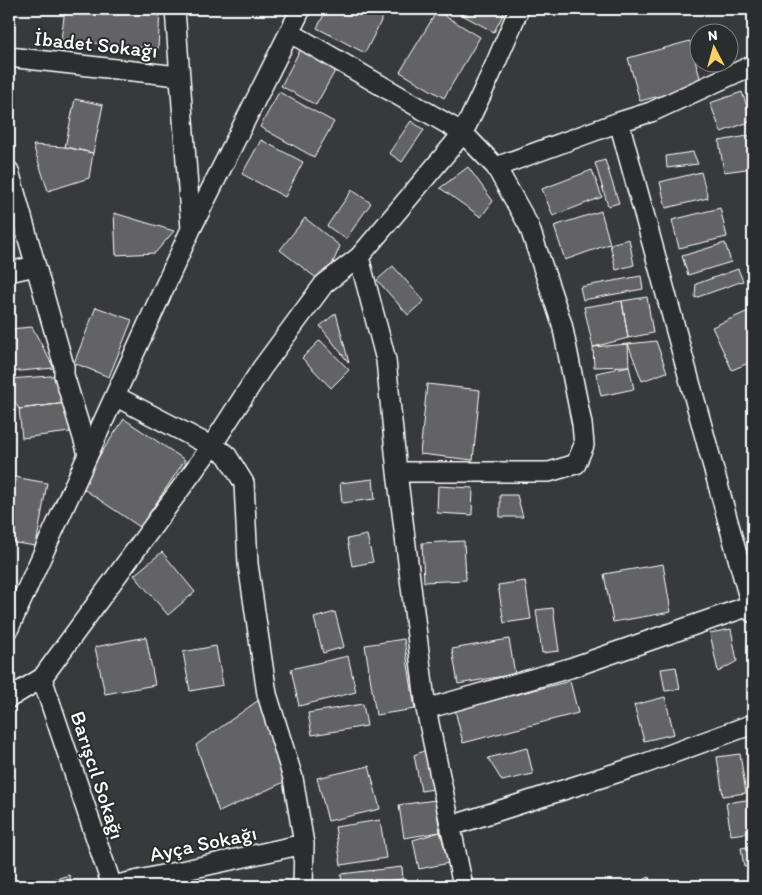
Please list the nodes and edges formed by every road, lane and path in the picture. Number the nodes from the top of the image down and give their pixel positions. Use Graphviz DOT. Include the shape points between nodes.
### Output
graph roads {
  1 [pos="175,9"];
  2 [pos="301,9"];
  3 [pos="519,9"];
  4 [pos="290,32"];
  5 [pos="9,57"];
  6 [pos="753,66"];
  7 [pos="178,76"];
  8 [pos="619,122"];
  9 [pos="463,133"];
  10 [pos="496,168"];
  11 [pos="9,171"];
  12 [pos="191,229"];
  13 [pos="359,257"];
  14 [pos="35,266"];
  15 [pos="9,272"];
  16 [pos="115,396"];
  17 [pos="211,447"];
  18 [pos="88,454"];
  19 [pos="397,472"];
  20 [pos="753,609"];
  21 [pos="9,628"];
  22 [pos="42,678"];
  23 [pos="9,698"];
  24 [pos="426,708"];
  25 [pos="753,724"];
  26 [pos="450,826"];
  27 [pos="304,844"];
  28 [pos="112,886"];
  29 [pos="303,886"];
  30 [pos="463,886"];
  1 -- 7 [label="street"];
  2 -- 4 [label="street"];
  3 -- 9 [label="street"];
  4 -- 9 [label="street"];
  4 -- 12 [label="street"];
  5 -- 7 [label="street, İbadet Sokağı"];
  6 -- 8 [label="street" via="651,112"];
  7 -- 12 [label="street"];
  8 -- 10 [label="street"];
  8 -- 20 [label="street"];
  9 -- 10 [label="street"];
  9 -- 13 [label="street"];
  10 -- 19 [label="street" via="529,226 562,324 584,445 576,464 549,472"];
  11 -- 14 [label="street"];
  12 -- 16 [label="street"];
  13 -- 17 [label="street" via="324,284 262,368"];
  13 -- 19 [label="street" via="386,360"];
  14 -- 15 [label="street"];
  14 -- 18 [label="street"];
  16 -- 17 [label="street"];
  16 -- 18 [label="street"];
  17 -- 22 [label="street"];
  17 -- 27 [label="street" via="226,454 244,483 248,564 267,694 293,778"];
  18 -- 21 [label="street"];
  19 -- 24 [label="street"];
  20 -- 24 [label="street" via="570,668"];
  22 -- 23 [label="street"];
  22 -- 28 [label="street, Barışcıl Sokağı"];
  24 -- 26 [label="street"];
  25 -- 26 [label="street" via="640,766"];
  26 -- 30 [label="street"];
  27 -- 28 [label="street, Ayça Sokağı"];
  27 -- 29 [label="street"];
}
